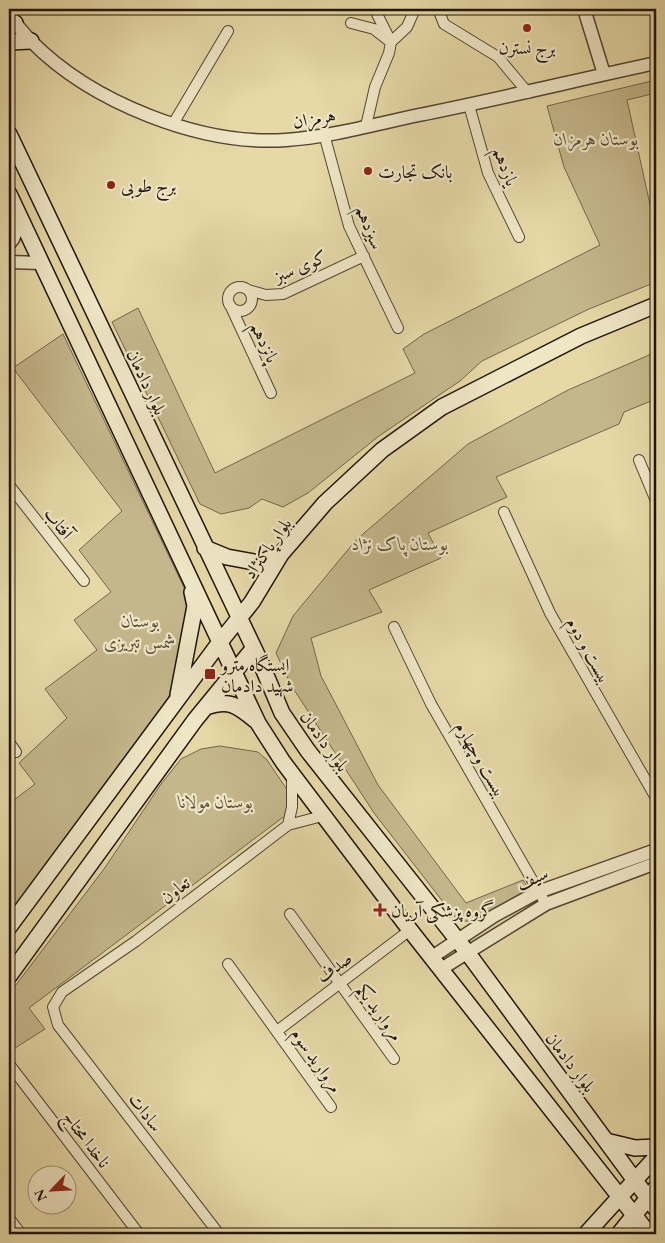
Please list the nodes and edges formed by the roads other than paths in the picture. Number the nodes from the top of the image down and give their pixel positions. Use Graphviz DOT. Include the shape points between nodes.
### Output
graph roads {
  1 [pos="378,9"];
  2 [pos="415,9"];
  3 [pos="438,9"];
  4 [pos="584,9"];
  5 [pos="11,20"];
  6 [pos="351,23"];
  7 [pos="228,31"];
  8 [pos="31,41"];
  9 [pos="9,42"];
  10 [pos="391,42"];
  11 [pos="656,63"];
  12 [pos="604,74"];
  13 [pos="528,93"];
  14 [pos="469,105"];
  15 [pos="173,124"];
  16 [pos="366,126"];
  17 [pos="9,134"];
  18 [pos="324,134"];
  19 [pos="9,194"];
  20 [pos="21,220"];
  21 [pos="519,237"];
  22 [pos="9,244"];
  23 [pos="364,256"];
  24 [pos="9,262"];
  25 [pos="41,263"];
  26 [pos="248,290"];
  27 [pos="230,305"];
  28 [pos="656,305"];
  29 [pos="398,328"];
  30 [pos="271,393"];
  31 [pos="639,460"];
  32 [pos="9,485"];
  33 [pos="656,502"];
  34 [pos="504,512"];
  35 [pos="205,548"];
  36 [pos="281,554"];
  37 [pos="185,567"];
  38 [pos="84,581"];
  39 [pos="239,619"];
  40 [pos="394,627"];
  41 [pos="220,642"];
  42 [pos="253,649"];
  43 [pos="233,671"];
  44 [pos="177,700"];
  45 [pos="206,707"];
  46 [pos="195,720"];
  47 [pos="258,723"];
  48 [pos="9,742"];
  49 [pos="16,752"];
  50 [pos="292,773"];
  51 [pos="656,798"];
  52 [pos="326,816"];
  53 [pos="288,825"];
  54 [pos="656,850"];
  55 [pos="656,863"];
  56 [pos="538,892"];
  57 [pos="546,904"];
  58 [pos="290,914"];
  59 [pos="9,927"];
  60 [pos="410,930"];
  61 [pos="457,940"];
  62 [pos="467,952"];
  63 [pos="437,963"];
  64 [pos="228,964"];
  65 [pos="9,976"];
  66 [pos="339,983"];
  67 [pos="53,1006"];
  68 [pos="277,1031"];
  69 [pos="394,1059"];
  70 [pos="9,1064"];
  71 [pos="331,1107"];
  72 [pos="606,1141"];
  73 [pos="656,1147"];
  74 [pos="656,1156"];
  75 [pos="635,1180"];
  76 [pos="619,1196"];
  77 [pos="653,1198"];
  78 [pos="634,1214"];
  79 [pos="9,1218"];
  80 [pos="21,1234"];
  81 [pos="139,1234"];
  82 [pos="219,1234"];
  83 [pos="586,1234"];
  84 [pos="619,1234"];
  85 [pos="649,1234"];
  1 -- 10 [label="street" via="376,14"];
  2 -- 10 [label="street" via="407,27"];
  3 -- 13 [label="street" via="444,24 498,58"];
  4 -- 12 [label="street"];
  5 -- 8 [label="street, هرمزان"];
  6 -- 10 [label="street" via="374,29"];
  7 -- 15 [label="street"];
  8 -- 9 [label="main road"];
  8 -- 15 [label="street, هرمزان" via="52,60 96,90 144,115"];
  10 -- 16 [label="street" via="374,87"];
  11 -- 12 [label="street, هرمزان"];
  12 -- 13 [label="street, هرمزان"];
  13 -- 14 [label="street, هرمزان"];
  14 -- 16 [label="street, هرمزان"];
  14 -- 21 [label="street, یازدهم" via="488,173"];
  15 -- 18 [label="street, هرمزان" via="234,138 285,140"];
  16 -- 18 [label="street, هرمزان"];
  17 -- 35 [label="main road, بلوار دادمان"];
  18 -- 23 [label="street, سیزدهم" via="349,226"];
  19 -- 20 [label="main road"];
  20 -- 22 [label="street"];
  20 -- 25 [label="main road"];
  23 -- 26 [label="street, کوی سبز" via="284,294 266,295"];
  23 -- 29 [label="street, سیزدهم"];
  24 -- 25 [label="street"];
  25 -- 37 [label="main road"];
  26 -- 27 [label="street" via="240,287 232,290 228,297"];
  26 -- 27 [label="street" via="252,297 251,305 244,310 236,310"];
  27 -- 30 [label="street, پانزدهم"];
  28 -- 36 [label="main road, بلوار پاکنژاد" via="581,336 442,407 382,450 355,474"];
  31 -- 33 [label="street"];
  32 -- 38 [label="street, آفتاب"];
  34 -- 51 [label="street, بیست و دوم" via="550,613"];
  35 -- 36 [label="main road" via="227,557 259,563"];
  35 -- 39 [label="main road, بلوار دادمان"];
  36 -- 39 [label="main road, بلوار پاکنژاد"];
  37 -- 41 [label="main road"];
  37 -- 44 [label="main road" via="195,606"];
  39 -- 41 [label="main road, بلوار پاکنژاد"];
  39 -- 42 [label="main road, بلوار دادمان"];
  40 -- 56 [label="street, بیست وچهارم" via="431,704"];
  41 -- 43 [label="main road"];
  41 -- 44 [label="main road, بلوار پاکنژاد"];
  42 -- 43 [label="main road"];
  42 -- 61 [label="main road, بلوار دادمان" via="282,713 308,751"];
  43 -- 45 [label="main road"];
  43 -- 47 [label="main road"];
  44 -- 46 [label="main road" via="190,704"];
  44 -- 59 [label="main road, بلوار پاکنژاد"];
  45 -- 46 [label="main road"];
  45 -- 47 [label="main road" via="220,702 230,704"];
  46 -- 65 [label="main road"];
  47 -- 50 [label="main road"];
  48 -- 49 [label="street"];
  50 -- 52 [label="main road"];
  50 -- 53 [label="street" via="292,807"];
  52 -- 53 [label="street, تعاون"];
  52 -- 60 [label="main road"];
  53 -- 67 [label="street, تعاون" via="136,941 62,992"];
  54 -- 56 [label="street, سیف"];
  55 -- 57 [label="street, سیف"];
  56 -- 57 [label="street, بیست وچهارم"];
  56 -- 61 [label="street, سیف"];
  57 -- 62 [label="street, سیف"];
  58 -- 66 [label="street, مروارید یکم"];
  60 -- 63 [label="main road"];
  60 -- 66 [label="street, صدف"];
  61 -- 62 [label="main road, بلوار دادمان"];
  61 -- 63 [label="street, سیف"];
  62 -- 63 [label="street, سیف"];
  62 -- 72 [label="main road, بلوار دادمان"];
  63 -- 76 [label="main road"];
  64 -- 68 [label="street, مروارید سوم"];
  66 -- 68 [label="street, صدف"];
  66 -- 69 [label="street, مروارید یکم"];
  67 -- 82 [label="street, سادات" via="58,1025"];
  68 -- 71 [label="street, مروارید سوم"];
  70 -- 81 [label="street, ناخدا محتاج"];
  72 -- 73 [label="main road" via="635,1148"];
  72 -- 75 [label="main road, بلوار دادمان"];
  74 -- 75 [label="main road"];
  75 -- 76 [label="main road"];
  75 -- 77 [label="main road, بلوار دادمان"];
  76 -- 78 [label="main road"];
  76 -- 83 [label="main road"];
  77 -- 78 [label="main road"];
  78 -- 84 [label="main road"];
  78 -- 85 [label="main road"];
  79 -- 80 [label="street"];
}
